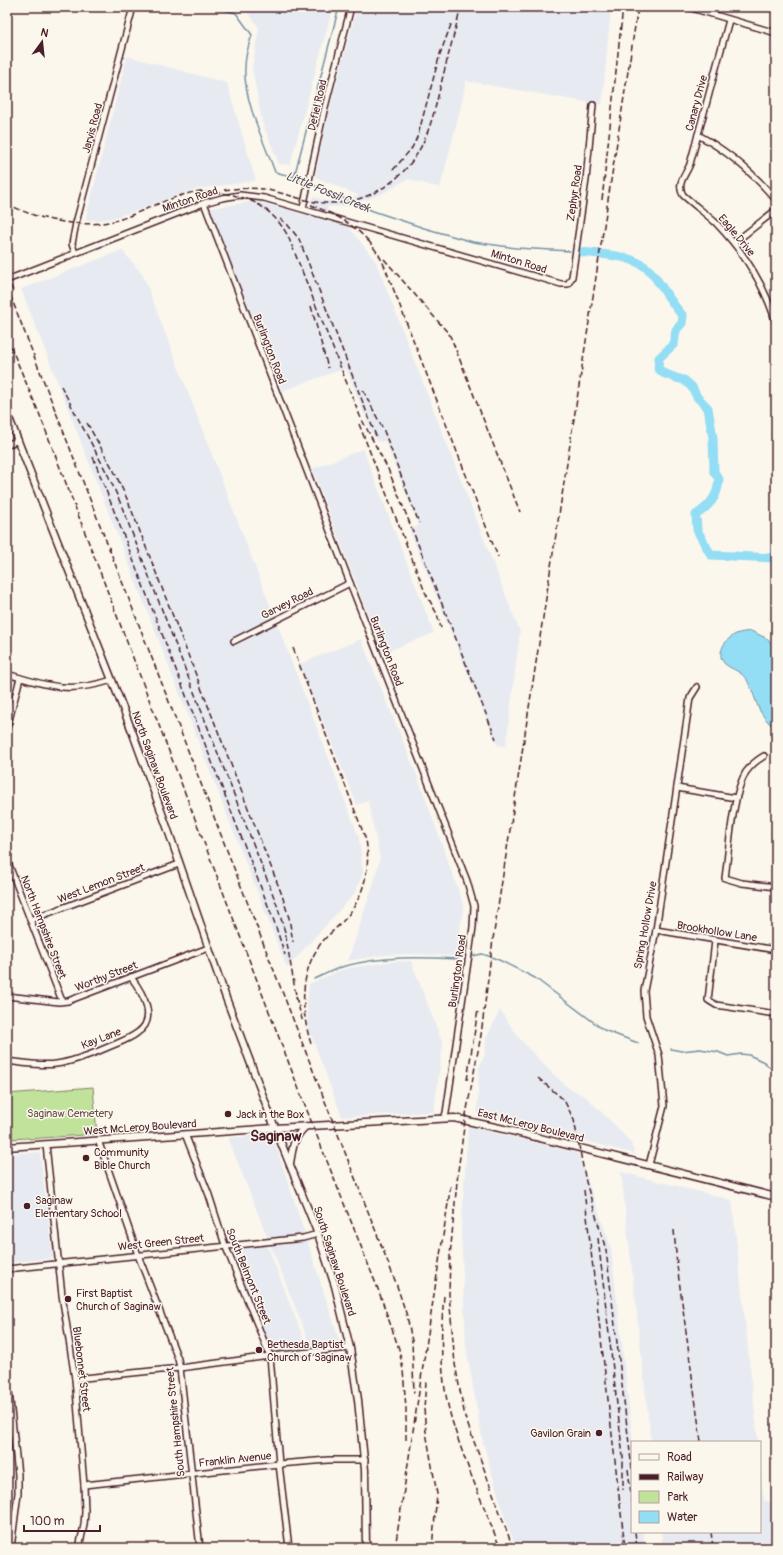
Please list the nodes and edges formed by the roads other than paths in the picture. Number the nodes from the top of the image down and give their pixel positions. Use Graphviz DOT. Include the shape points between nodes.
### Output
graph roads {
  1 [pos="133,7"];
  2 [pos="351,7"];
  3 [pos="688,7"];
  4 [pos="729,20"];
  5 [pos="776,33"];
  6 [pos="592,105"];
  7 [pos="698,135"];
  8 [pos="680,189"];
  9 [pos="776,200"];
  10 [pos="204,203"];
  11 [pos="303,208"];
  12 [pos="776,210"];
  13 [pos="734,243"];
  14 [pos="75,253"];
  15 [pos="7,280"];
  16 [pos="570,283"];
  17 [pos="776,323"];
  18 [pos="7,413"];
  19 [pos="18,440"];
  20 [pos="7,445"];
  21 [pos="350,583"];
  22 [pos="234,641"];
  23 [pos="7,674"];
  24 [pos="20,678"];
  25 [pos="112,680"];
  26 [pos="697,687"];
  27 [pos="7,728"];
  28 [pos="764,756"];
  29 [pos="677,788"];
  30 [pos="736,798"];
  31 [pos="7,860"];
  32 [pos="179,864"];
  33 [pos="776,887"];
  34 [pos="30,920"];
  35 [pos="656,930"];
  36 [pos="715,941"];
  37 [pos="208,948"];
  38 [pos="776,950"];
  39 [pos="130,977"];
  40 [pos="7,996"];
  41 [pos="62,1001"];
  42 [pos="776,1014"];
  43 [pos="7,1061"];
  44 [pos="444,1118"];
  45 [pos="305,1127"];
  46 [pos="275,1128"];
  47 [pos="185,1134"];
  48 [pos="98,1140"];
  49 [pos="46,1144"];
  50 [pos="7,1147"];
  51 [pos="290,1163"];
  52 [pos="649,1165"];
  53 [pos="776,1197"];
  54 [pos="318,1234"];
  55 [pos="224,1245"];
  56 [pos="138,1255"];
  57 [pos="59,1263"];
  58 [pos="7,1269"];
  59 [pos="350,1348"];
  60 [pos="270,1356"];
  61 [pos="180,1368"];
  62 [pos="7,1373"];
  63 [pos="75,1379"];
  64 [pos="365,1460"];
  65 [pos="279,1464"];
  66 [pos="191,1473"];
  67 [pos="84,1485"];
  68 [pos="11,1548"];
  69 [pos="79,1548"];
  70 [pos="200,1548"];
  71 [pos="289,1548"];
  72 [pos="366,1548"];
  1 -- 14 [label="street, Jarvis Road" via="76,223 72,244"];
  2 -- 11 [label="street, Defiel Road" via="324,111"];
  3 -- 4 [label="street"];
  4 -- 5 [label="street"];
  4 -- 7 [label="street, Canary Drive"];
  6 -- 16 [label="street, Zephyr Road" via="586,180"];
  7 -- 8 [label="street, Canary Drive"];
  7 -- 9 [label="street" via="728,154"];
  8 -- 13 [label="street, Eagle Drive" via="683,195"];
  10 -- 11 [label="street, Minton Road" via="240,195"];
  10 -- 14 [label="street, Minton Road"];
  10 -- 21 [label="street, Burlington Road"];
  11 -- 16 [label="street, Minton Road" via="561,284"];
  12 -- 13 [label="street"];
  13 -- 17 [label="street, Eagle Drive" via="757,278"];
  14 -- 15 [label="street, Minton Road"];
  18 -- 19 [label="main road, North Saginaw Boulevard"];
  19 -- 20 [label="street"];
  19 -- 25 [label="main road, North Saginaw Boulevard"];
  21 -- 22 [label="street, Garvey Road"];
  21 -- 44 [label="street, Burlington Road" via="452,841 474,906 474,927"];
  23 -- 24 [label="street"];
  24 -- 25 [label="street" via="49,686 70,688 88,687"];
  24 -- 27 [label="street"];
  25 -- 32 [label="main road, North Saginaw Boulevard"];
  26 -- 29 [label="street, Spring Hollow Drive" via="690,698"];
  28 -- 30 [label="street" via="746,773"];
  29 -- 30 [label="street"];
  29 -- 35 [label="street, Spring Hollow Drive"];
  30 -- 33 [label="street" via="725,878"];
  31 -- 34 [label="street, North Hampshire Street"];
  32 -- 34 [label="street, West Lemon Street"];
  32 -- 37 [label="main road, North Saginaw Boulevard"];
  34 -- 41 [label="street, North Hampshire Street"];
  35 -- 36 [label="street, Brookhollow Lane"];
  35 -- 52 [label="street, Spring Hollow Drive" via="644,991 646,1016 659,1055 664,1106"];
  36 -- 38 [label="street, Brookhollow Lane"];
  36 -- 42 [label="street" via="708,1000 716,1005"];
  37 -- 39 [label="street, Worthy Street"];
  37 -- 46 [label="main road, North Saginaw Boulevard"];
  39 -- 41 [label="street, Worthy Street" via="74,999"];
  39 -- 43 [label="street, Kay Lane" via="141,990 148,1013 145,1024 138,1033 101,1050 56,1064"];
  40 -- 41 [label="street, Worthy Street"];
  44 -- 45 [label="main road, East McLeroy Boulevard"];
  44 -- 52 [label="main road, East McLeroy Boulevard" via="471,1121"];
  45 -- 46 [label="main road, East McLeroy Boulevard"];
  45 -- 51 [label="main road" via="294,1141"];
  46 -- 47 [label="main road, West McLeroy Boulevard"];
  46 -- 51 [label="main road, South Saginaw Boulevard"];
  47 -- 48 [label="main road, West McLeroy Boulevard"];
  47 -- 55 [label="street, South Belmont Street" via="209,1195"];
  48 -- 49 [label="main road, West McLeroy Boulevard"];
  48 -- 56 [label="street, South Hampshire Street"];
  49 -- 50 [label="main road, West McLeroy Boulevard"];
  49 -- 57 [label="street, Bluebonnet Street"];
  51 -- 54 [label="main road, South Saginaw Boulevard"];
  52 -- 53 [label="main road, East McLeroy Boulevard"];
  54 -- 55 [label="street, West Green Street" via="303,1238"];
  54 -- 59 [label="main road, South Saginaw Boulevard" via="337,1293"];
  55 -- 56 [label="street, West Green Street"];
  55 -- 60 [label="street, South Belmont Street"];
  56 -- 57 [label="street, West Green Street"];
  56 -- 61 [label="street, South Hampshire Street"];
  57 -- 58 [label="street, West Green Street"];
  57 -- 63 [label="street, Bluebonnet Street"];
  59 -- 60 [label="street"];
  59 -- 64 [label="main road, South Saginaw Boulevard"];
  60 -- 61 [label="street"];
  60 -- 65 [label="street, South Belmont Street"];
  61 -- 63 [label="street"];
  61 -- 66 [label="street, South Hampshire Street"];
  62 -- 68 [label="street" via="18,1475"];
  63 -- 67 [label="street, Bluebonnet Street"];
  64 -- 65 [label="street, Franklin Avenue"];
  64 -- 72 [label="main road, South Saginaw Boulevard"];
  65 -- 66 [label="street, Franklin Avenue"];
  65 -- 71 [label="street, South Belmont Street"];
  66 -- 67 [label="street, Franklin Avenue"];
  66 -- 70 [label="street, South Hampshire Street"];
  67 -- 69 [label="street, Bluebonnet Street" via="86,1512"];
}
